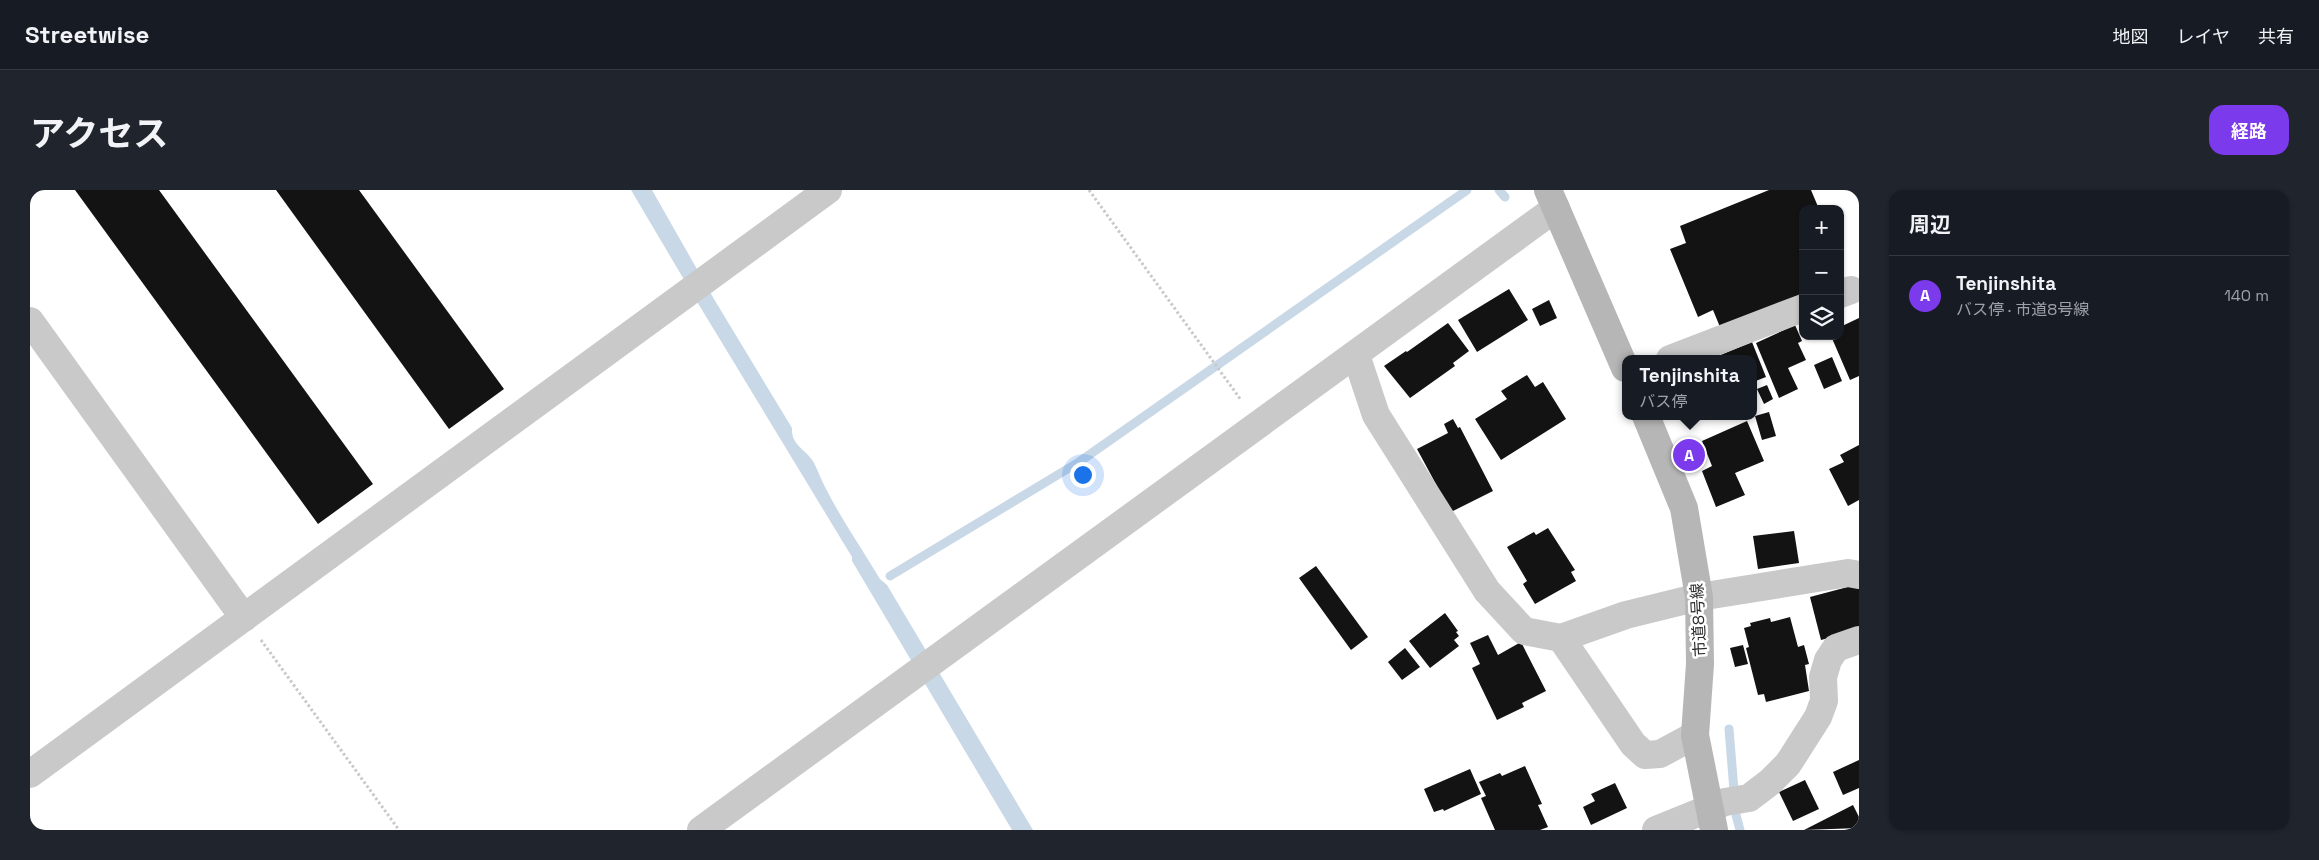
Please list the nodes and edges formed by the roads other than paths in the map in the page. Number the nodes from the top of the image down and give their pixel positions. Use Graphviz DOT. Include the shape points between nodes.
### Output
graph roads {
  1 [pos="828,190"];
  2 [pos="1552,199"];
  3 [pos="1799,310"];
  4 [pos="30,321"];
  5 [pos="1356,355"];
  6 [pos="1680,355"];
  7 [pos="1622,361"];
  8 [pos="1648,420"];
  9 [pos="1859,576"];
  10 [pos="1699,597"];
  11 [pos="244,618"];
  12 [pos="1561,638"];
  13 [pos="1859,640"];
  14 [pos="1695,735"];
  15 [pos="30,774"];
  16 [pos="1724,809"];
  17 [pos="701,830"];
  18 [pos="1656,830"];
  1 -- 11 [label="street"];
  2 -- 5 [label="street"];
  2 -- 7 [label="street"];
  3 -- 6 [label="street"];
  4 -- 11 [label="street"];
  5 -- 12 [label="street" via="1376,415 1487,592 1524,631"];
  5 -- 17 [label="street"];
  8 -- 10 [label="street, 市道8号線" via="1684,508"];
  9 -- 10 [label="street" via="1848,573"];
  10 -- 12 [label="street" via="1626,615"];
  10 -- 14 [label="street, 市道8号線" via="1700,664"];
  11 -- 15 [label="street"];
  12 -- 14 [label="street" via="1633,744 1645,755 1660,754"];
  13 -- 16 [label="street" via="1836,648 1828,660 1824,701 1818,717 1788,764 1770,782"];
  14 -- 16 [label="street, 市道8号線"];
  16 -- 18 [label="street"];
}
